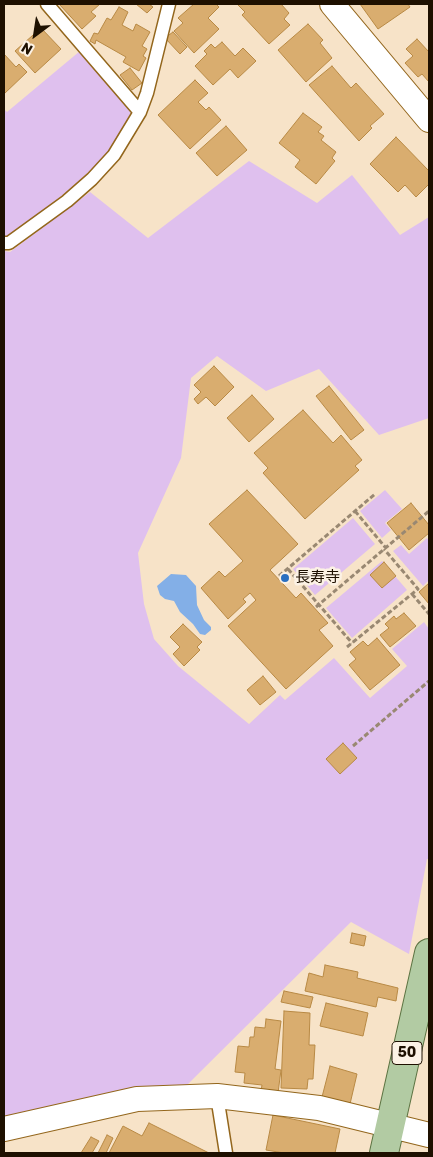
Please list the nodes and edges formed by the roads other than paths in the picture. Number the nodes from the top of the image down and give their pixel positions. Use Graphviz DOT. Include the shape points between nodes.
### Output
graph roads {
  1 [pos="47,4"];
  2 [pos="169,4"];
  3 [pos="332,4"];
  4 [pos="140,112"];
  5 [pos="429,120"];
  6 [pos="4,243"];
  7 [pos="428,961"];
  8 [pos="217,1096"];
  9 [pos="390,1126"];
  10 [pos="4,1129"];
  11 [pos="429,1136"];
  12 [pos="226,1153"];
  13 [pos="384,1153"];
  1 -- 4 [label="lane"];
  2 -- 4 [label="lane"];
  3 -- 5 [label="street"];
  4 -- 6 [label="lane" via="114,155 92,179 9,243"];
  7 -- 9 [label="main road, 50"];
  8 -- 9 [label="street" via="319,1108"];
  8 -- 10 [label="street" via="137,1099"];
  8 -- 12 [label="lane"];
  9 -- 11 [label="street"];
  9 -- 13 [label="main road, 50"];
}
